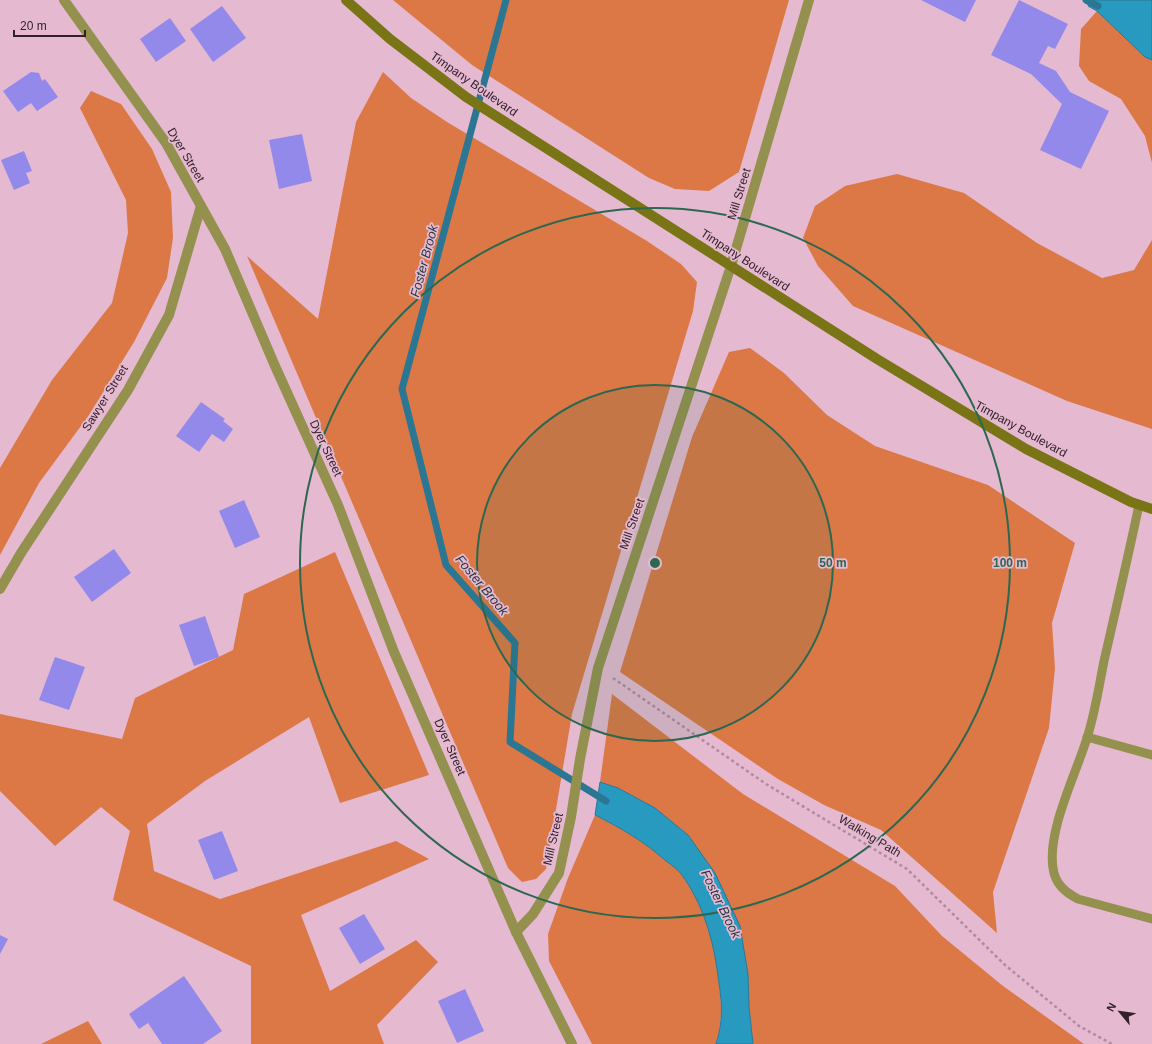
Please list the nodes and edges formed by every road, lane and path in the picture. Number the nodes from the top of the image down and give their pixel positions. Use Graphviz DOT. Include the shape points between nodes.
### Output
graph roads {
  1 [pos="64,0"];
  2 [pos="346,0"];
  3 [pos="809,0"];
  4 [pos="201,206"];
  5 [pos="731,266"];
  6 [pos="1140,505"];
  7 [pos="1152,509"];
  8 [pos="0,589"];
  9 [pos="598,668"];
  10 [pos="1087,737"];
  11 [pos="1152,755"];
  12 [pos="1152,919"];
  13 [pos="516,932"];
  14 [pos="572,1044"];
  15 [pos="1112,1044"];
  1 -- 4 [label="street, Dyer Street" via="166,144"];
  2 -- 5 [label="main road, Timpany Boulevard" via="390,39 466,97"];
  3 -- 5 [label="street, Mill Street"];
  4 -- 8 [label="street, Sawyer Street" via="169,315 128,390"];
  4 -- 13 [label="street, Dyer Street" via="225,249 338,505 394,652"];
  5 -- 6 [label="main road, Timpany Boulevard" via="877,359 1026,449"];
  5 -- 9 [label="street, Mill Street"];
  6 -- 7 [label="main road, Timpany Boulevard"];
  6 -- 10 [label="lane"];
  9 -- 13 [label="street, Mill Street" via="580,759 572,817 559,873 534,914"];
  9 -- 15 [label="path, Walking Path" via="766,784 907,869 1004,965 1079,1026"];
  10 -- 11 [label="lane"];
  10 -- 12 [label="lane" via="1056,829 1052,850 1055,878 1060,886 1078,899"];
  13 -- 14 [label="street"];
}
